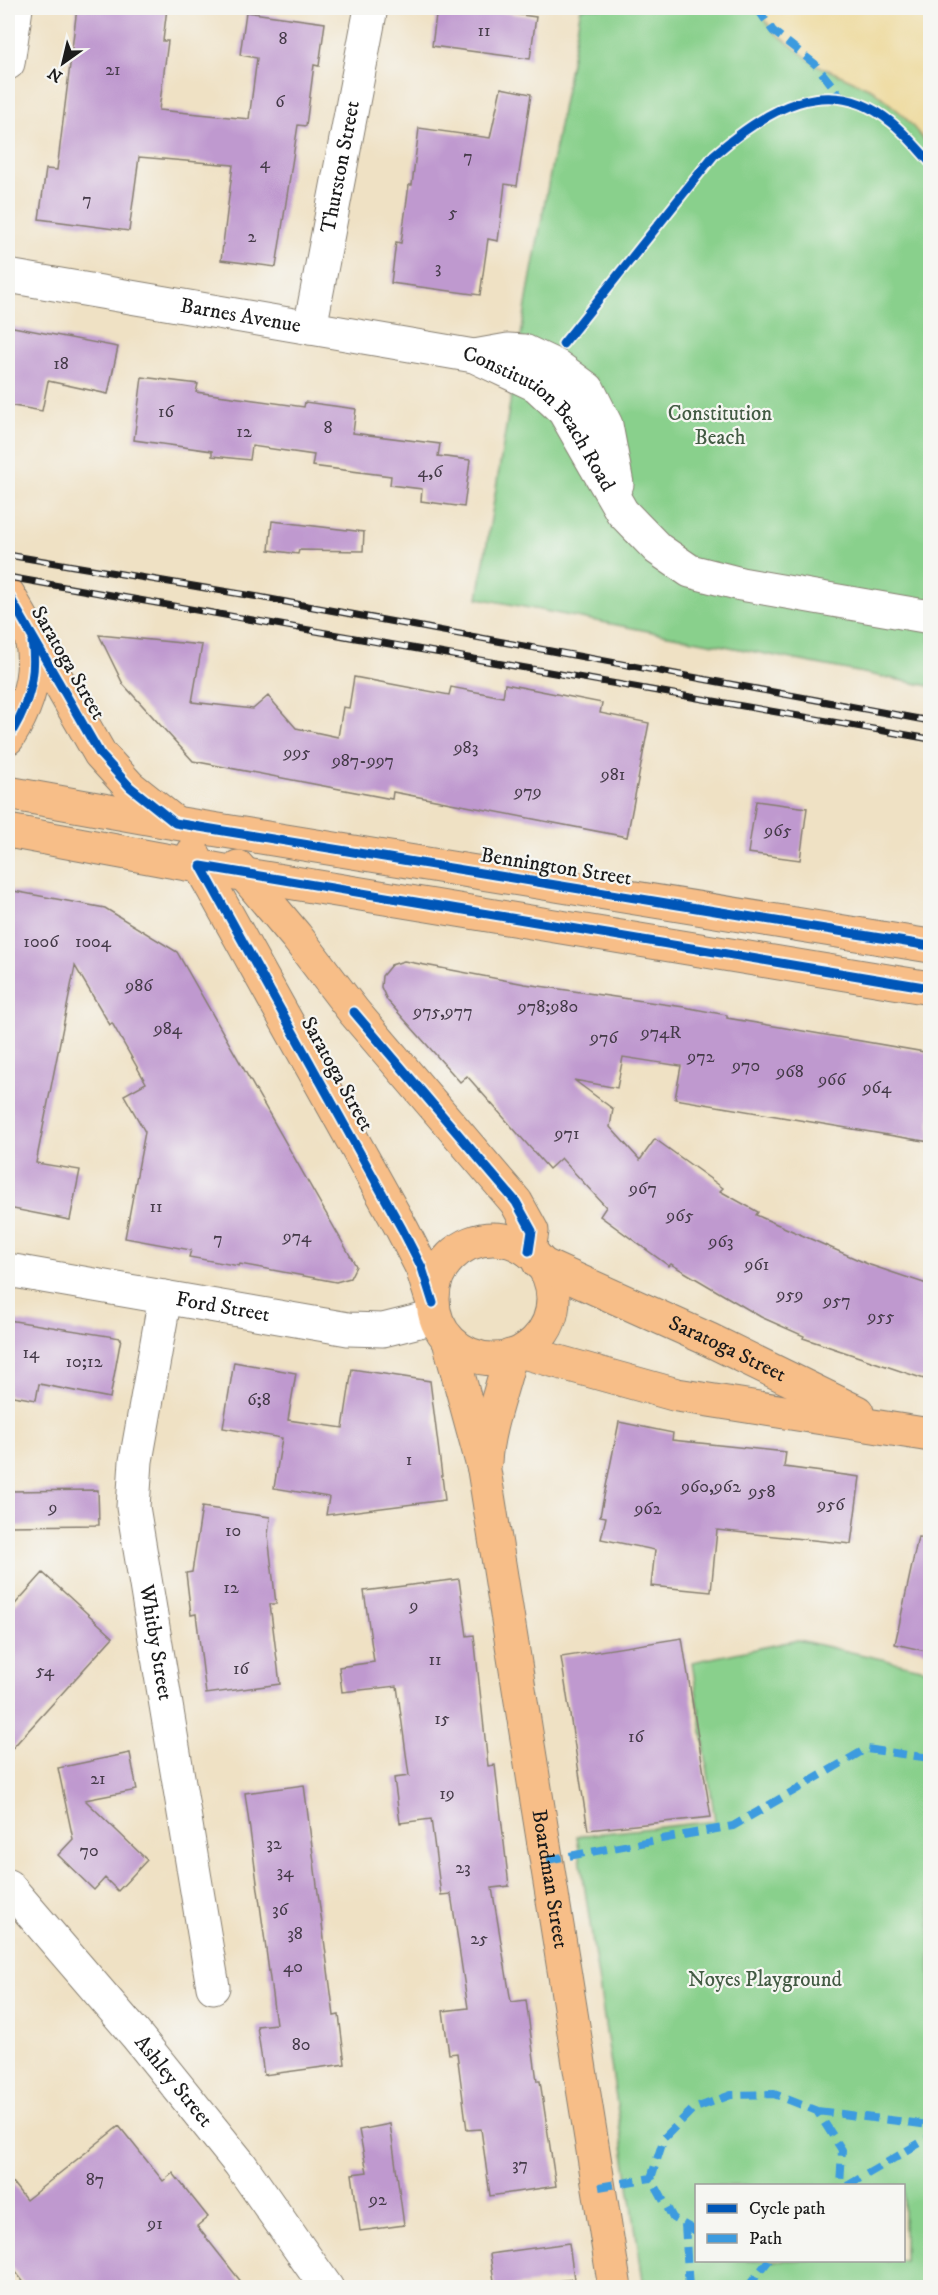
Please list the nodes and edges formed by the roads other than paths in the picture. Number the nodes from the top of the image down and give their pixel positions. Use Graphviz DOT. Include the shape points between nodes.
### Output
graph roads {
  1 [pos="16,8"];
  2 [pos="371,8"];
  3 [pos="8,63"];
  4 [pos="8,276"];
  5 [pos="310,328"];
  6 [pos="474,356"];
  7 [pos="8,594"];
  8 [pos="930,617"];
  9 [pos="30,633"];
  10 [pos="8,738"];
  11 [pos="8,793"];
  12 [pos="175,824"];
  13 [pos="8,831"];
  14 [pos="201,866"];
  15 [pos="246,874"];
  16 [pos="930,946"];
  17 [pos="930,988"];
  18 [pos="534,1257"];
  19 [pos="8,1270"];
  20 [pos="165,1297"];
  21 [pos="439,1320"];
  22 [pos="516,1354"];
  23 [pos="923,1434"];
  24 [pos="484,1470"];
  25 [pos="8,1886"];
  26 [pos="213,1987"];
  27 [pos="327,2288"];
  28 [pos="615,2288"];
  1 -- 3 [label="street"];
  2 -- 5 [label="street, Thurston Street"];
  4 -- 5 [label="street, Barnes Avenue"];
  5 -- 6 [label="street, Barnes Avenue"];
  6 -- 8 [label="street, Constitution Beach Road" via="536,386 564,411 622,512 658,549 690,571 741,584"];
  7 -- 9 [label="main road, Saratoga Street"];
  9 -- 10 [label="main road" via="34,656 32,681"];
  9 -- 12 [label="main road, Saratoga Street" via="100,754 130,787"];
  11 -- 12 [label="main road, Bennington Street"];
  12 -- 14 [label="main road, Saratoga Street"];
  12 -- 15 [label="main road, Saratoga Street"];
  12 -- 16 [label="main road, Bennington Street"];
  13 -- 14 [label="main road"];
  14 -- 15 [label="main road"];
  14 -- 21 [label="main road, Saratoga Street" via="406,1236"];
  15 -- 17 [label="main road"];
  15 -- 18 [label="main road, Saratoga Street" via="344,999 516,1202 531,1231"];
  18 -- 21 [label="main road" via="510,1242 490,1239 464,1246 437,1276"];
  18 -- 22 [label="main road" via="552,1283 553,1310 543,1335"];
  18 -- 23 [label="main road, Saratoga Street" via="825,1398"];
  19 -- 20 [label="street, Ford Street"];
  20 -- 21 [label="street, Ford Street" via="364,1331"];
  20 -- 26 [label="street, Whitby Street" via="136,1461 133,1507"];
  21 -- 22 [label="main road" via="477,1357 497,1359"];
  21 -- 24 [label="main road, Boardman Street"];
  22 -- 23 [label="main road, Saratoga Street" via="677,1395"];
  22 -- 24 [label="main road, Boardman Street" via="488,1434"];
  24 -- 28 [label="main road, Boardman Street"];
  25 -- 27 [label="street, Ashley Street" via="233,2155"];
}
